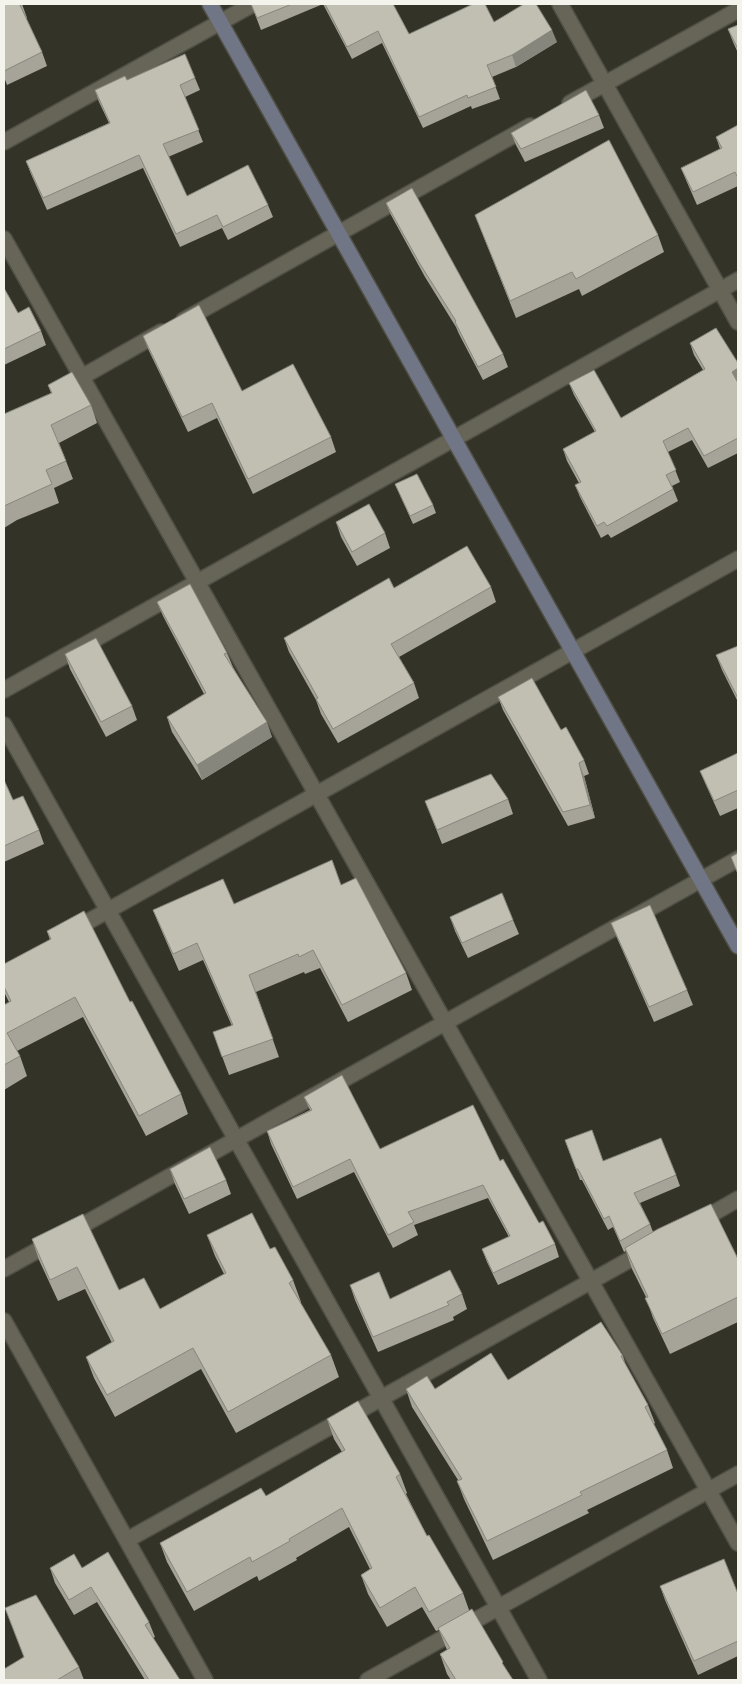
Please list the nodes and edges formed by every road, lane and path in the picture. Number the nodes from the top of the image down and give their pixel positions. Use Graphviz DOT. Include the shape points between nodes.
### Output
graph roads {
  1 [pos="210,4"];
  2 [pos="253,4"];
  3 [pos="560,4"];
  4 [pos="738,10"];
  5 [pos="221,22"];
  6 [pos="605,84"];
  7 [pos="4,142"];
  8 [pos="339,233"];
  9 [pos="4,239"];
  10 [pos="738,280"];
  11 [pos="721,290"];
  12 [pos="738,322"];
  13 [pos="81,377"];
  14 [pos="64,387"];
  15 [pos="454,438"];
  16 [pos="738,559"];
  17 [pos="197,582"];
  18 [pos="573,651"];
  19 [pos="4,690"];
  20 [pos="4,726"];
  21 [pos="317,794"];
  22 [pos="738,859"];
  23 [pos="701,880"];
  24 [pos="107,911"];
  25 [pos="64,935"];
  26 [pos="738,946"];
  27 [pos="446,1023"];
  28 [pos="236,1140"];
  29 [pos="738,1199"];
  30 [pos="686,1228"];
  31 [pos="660,1243"];
  32 [pos="4,1269"];
  33 [pos="591,1281"];
  34 [pos="4,1320"];
  35 [pos="381,1398"];
  36 [pos="738,1474"];
  37 [pos="709,1490"];
  38 [pos="127,1540"];
  39 [pos="738,1543"];
  40 [pos="498,1608"];
  41 [pos="205,1680"];
  42 [pos="368,1680"];
  43 [pos="539,1680"];
  1 -- 5 [label="main road"];
  2 -- 5 [label="street"];
  3 -- 6 [label="street"];
  4 -- 6 [label="street"];
  5 -- 7 [label="street"];
  5 -- 8 [label="main road"];
  6 -- 8 [label="street"];
  6 -- 11 [label="street"];
  8 -- 13 [label="street"];
  8 -- 15 [label="main road"];
  9 -- 13 [label="street"];
  10 -- 11 [label="street"];
  11 -- 12 [label="street"];
  11 -- 15 [label="street"];
  13 -- 14 [label="street"];
  13 -- 17 [label="street"];
  15 -- 17 [label="street"];
  15 -- 18 [label="main road"];
  16 -- 18 [label="street"];
  17 -- 19 [label="street"];
  17 -- 21 [label="street"];
  18 -- 21 [label="street"];
  18 -- 23 [label="main road"];
  20 -- 24 [label="street"];
  21 -- 24 [label="street"];
  21 -- 27 [label="street"];
  22 -- 23 [label="street"];
  23 -- 26 [label="main road"];
  23 -- 27 [label="street"];
  24 -- 25 [label="street"];
  24 -- 28 [label="street"];
  27 -- 28 [label="street"];
  27 -- 33 [label="street"];
  28 -- 32 [label="street"];
  28 -- 35 [label="street"];
  29 -- 30 [label="street"];
  31 -- 33 [label="street"];
  33 -- 35 [label="street"];
  33 -- 37 [label="street"];
  34 -- 38 [label="street"];
  35 -- 38 [label="street"];
  35 -- 40 [label="street"];
  36 -- 37 [label="street"];
  37 -- 39 [label="street"];
  37 -- 40 [label="street"];
  38 -- 41 [label="street"];
  40 -- 42 [label="street"];
  40 -- 43 [label="street"];
}
